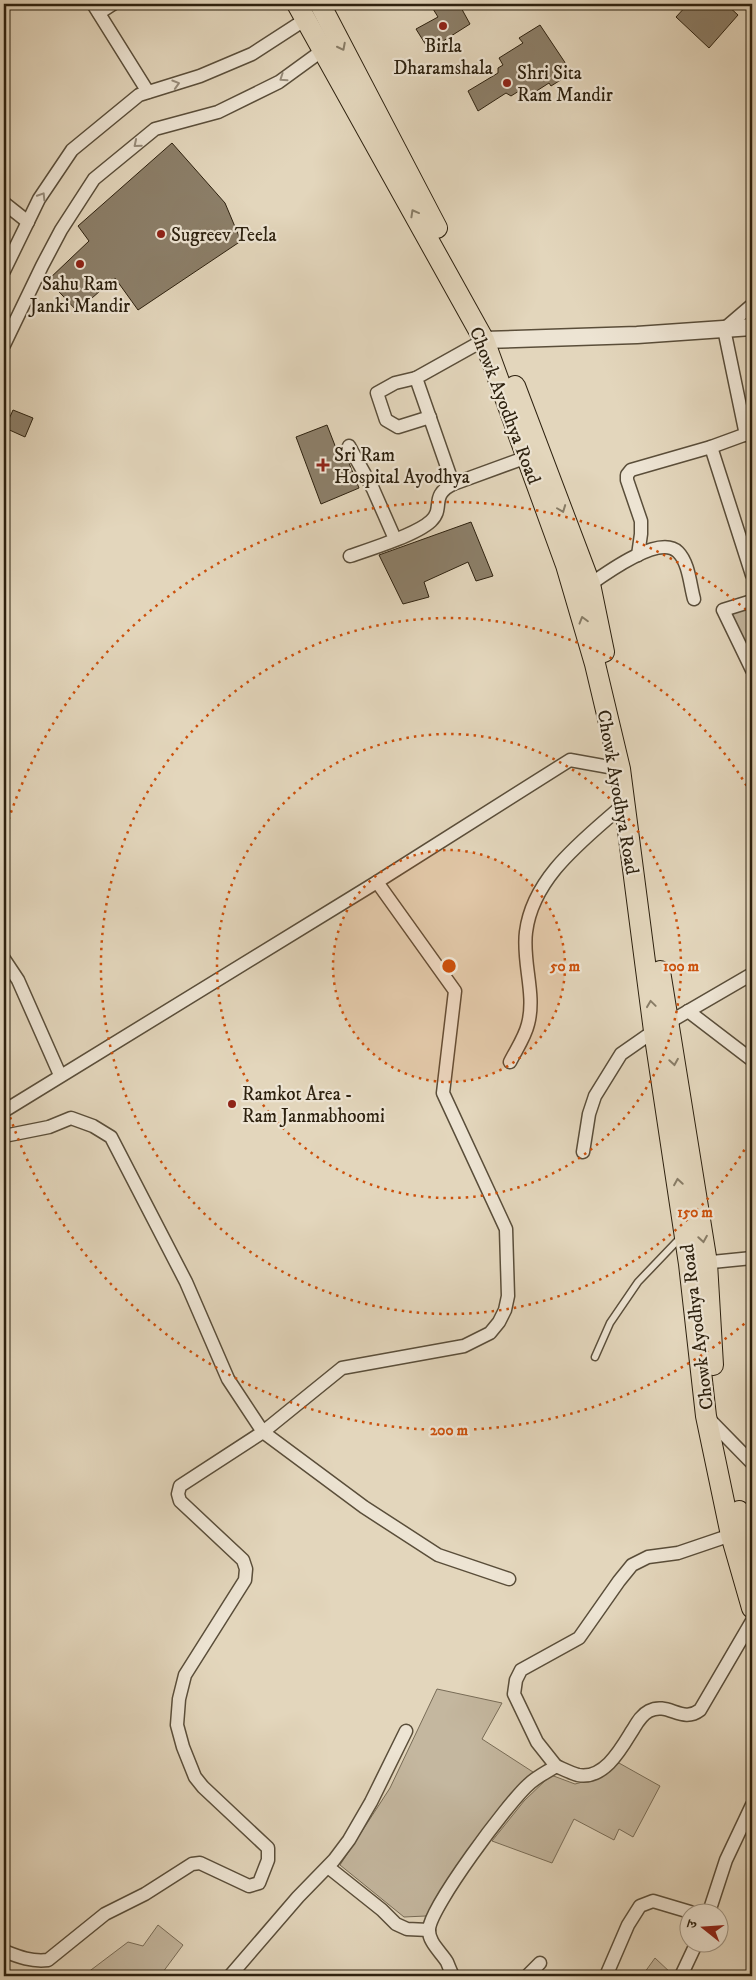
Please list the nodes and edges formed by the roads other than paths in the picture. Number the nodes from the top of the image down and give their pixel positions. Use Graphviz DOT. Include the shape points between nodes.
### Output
graph roads {
  1 [pos="113,4"];
  2 [pos="320,4"];
  3 [pos="96,8"];
  4 [pos="302,12"];
  5 [pos="323,50"];
  6 [pos="148,92"];
  7 [pos="4,203"];
  8 [pos="28,222"];
  9 [pos="4,270"];
  10 [pos="752,305"];
  11 [pos="752,327"];
  12 [pos="724,330"];
  13 [pos="491,340"];
  14 [pos="4,345"];
  15 [pos="416,378"];
  16 [pos="430,417"];
  17 [pos="749,433"];
  18 [pos="349,446"];
  19 [pos="711,447"];
  20 [pos="527,457"];
  21 [pos="453,484"];
  22 [pos="395,539"];
  23 [pos="638,555"];
  24 [pos="350,556"];
  25 [pos="752,575"];
  26 [pos="583,590"];
  27 [pos="694,599"];
  28 [pos="752,601"];
  29 [pos="752,670"];
  30 [pos="620,769"];
  31 [pos="624,804"];
  32 [pos="377,882"];
  33 [pos="4,959"];
  34 [pos="752,974"];
  35 [pos="688,1011"];
  36 [pos="661,1027"];
  37 [pos="752,1060"];
  38 [pos="510,1062"];
  39 [pos="60,1075"];
  40 [pos="4,1111"];
  41 [pos="4,1134"];
  42 [pos="583,1152"];
  43 [pos="685,1233"];
  44 [pos="752,1258"];
  45 [pos="698,1263"];
  46 [pos="594,1357"];
  47 [pos="712,1422"];
  48 [pos="263,1432"];
  49 [pos="752,1464"];
  50 [pos="731,1535"];
  51 [pos="752,1556"];
  52 [pos="509,1579"];
  53 [pos="752,1608"];
  54 [pos="752,1621"];
  55 [pos="406,1731"];
  56 [pos="556,1766"];
  57 [pos="752,1805"];
  58 [pos="328,1867"];
  59 [pos="713,1902"];
  60 [pos="678,1908"];
  61 [pos="429,1930"];
  62 [pos="4,1951"];
  63 [pos="692,1952"];
  64 [pos="540,1963"];
  65 [pos="230,1976"];
  66 [pos="453,1976"];
  67 [pos="527,1976"];
  68 [pos="606,1976"];
  69 [pos="681,1976"];
  1 -- 3 [label="street"];
  2 -- 13 [label="main road, one-way"];
  3 -- 6 [label="street"];
  4 -- 5 [label="main road, Chowk Ayodhya Road"];
  6 -- 4 [label="street, one-way" via="200,76 252,54"];
  13 -- 5 [label="main road, Chowk Ayodhya Road, one-way"];
  5 -- 14 [label="street, one-way" via="279,82 218,112 154,129 94,179 58,237"];
  8 -- 6 [label="street, one-way" via="39,199 72,150 139,95"];
  7 -- 8 [label="street"];
  8 -- 9 [label="street"];
  10 -- 12 [label="street"];
  11 -- 12 [label="street"];
  12 -- 13 [label="street"];
  12 -- 17 [label="street"];
  13 -- 15 [label="street"];
  13 -- 20 [label="main road, Chowk Ayodhya Road"];
  13 -- 26 [label="main road, one-way"];
  15 -- 16 [label="street"];
  15 -- 16 [label="street" via="395,383 377,393 386,420 398,427"];
  16 -- 21 [label="street"];
  17 -- 19 [label="street"];
  18 -- 22 [label="street"];
  19 -- 23 [label="street" via="631,470 627,475 641,521"];
  19 -- 25 [label="street"];
  20 -- 21 [label="street"];
  20 -- 26 [label="main road, Chowk Ayodhya Road" via="566,565"];
  21 -- 22 [label="street" via="439,494 432,520"];
  22 -- 24 [label="street"];
  23 -- 26 [label="street" via="619,564"];
  23 -- 27 [label="street" via="656,548 670,547 677,551 684,560"];
  30 -- 26 [label="main road, Chowk Ayodhya Road, one-way" via="595,664"];
  26 -- 36 [label="main road" via="636,802"];
  28 -- 29 [label="street" via="722,610"];
  30 -- 31 [label="main road, Chowk Ayodhya Road"];
  30 -- 32 [label="street" via="570,760"];
  36 -- 31 [label="main road, Chowk Ayodhya Road, one-way"];
  31 -- 38 [label="street" via="560,861 533,908 526,933 528,1025"];
  32 -- 39 [label="street"];
  32 -- 48 [label="street" via="455,992 443,1093 506,1229 508,1296 499,1322 478,1340 450,1350 342,1368"];
  33 -- 39 [label="street" via="18,980"];
  34 -- 35 [label="street"];
  35 -- 36 [label="street"];
  35 -- 37 [label="street"];
  36 -- 42 [label="street" via="621,1054 596,1096"];
  43 -- 36 [label="main road, Chowk Ayodhya Road, one-way"];
  36 -- 45 [label="main road, one-way"];
  39 -- 40 [label="street"];
  41 -- 48 [label="street" via="49,1127 71,1118 111,1137 186,1282 228,1379"];
  43 -- 45 [label="main road, Chowk Ayodhya Road"];
  43 -- 46 [label="lane" via="638,1282 610,1323"];
  44 -- 45 [label="street"];
  45 -- 47 [label="main road, Chowk Ayodhya Road"];
  47 -- 49 [label="street"];
  47 -- 50 [label="main road, Chowk Ayodhya Road"];
  47 -- 51 [label="main road"];
  48 -- 52 [label="street" via="364,1507 438,1556"];
  48 -- 62 [label="street" via="180,1486 178,1494 180,1500 245,1564 245,1580 185,1675 177,1725 195,1777 268,1848 268,1860 259,1883 249,1886 200,1863 192,1864 145,1894 105,1914 48,1960 28,1960"];
  50 -- 53 [label="main road, Chowk Ayodhya Road"];
  50 -- 56 [label="street" via="678,1553 648,1557 632,1565 579,1638 521,1670 514,1694 537,1742"];
  54 -- 56 [label="street" via="700,1710 687,1716 661,1708 642,1715 612,1761 600,1771 579,1775"];
  55 -- 58 [label="street" via="349,1840"];
  56 -- 61 [label="street" via="529,1784 508,1807 458,1876 432,1918"];
  57 -- 59 [label="street" via="726,1860"];
  58 -- 61 [label="street" via="396,1924 407,1930"];
  58 -- 65 [label="street" via="298,1896"];
  60 -- 68 [label="street" via="653,1901 640,1906"];
  61 -- 66 [label="street" via="430,1938"];
  63 -- 69 [label="street"];
  64 -- 67 [label="street"];
}
